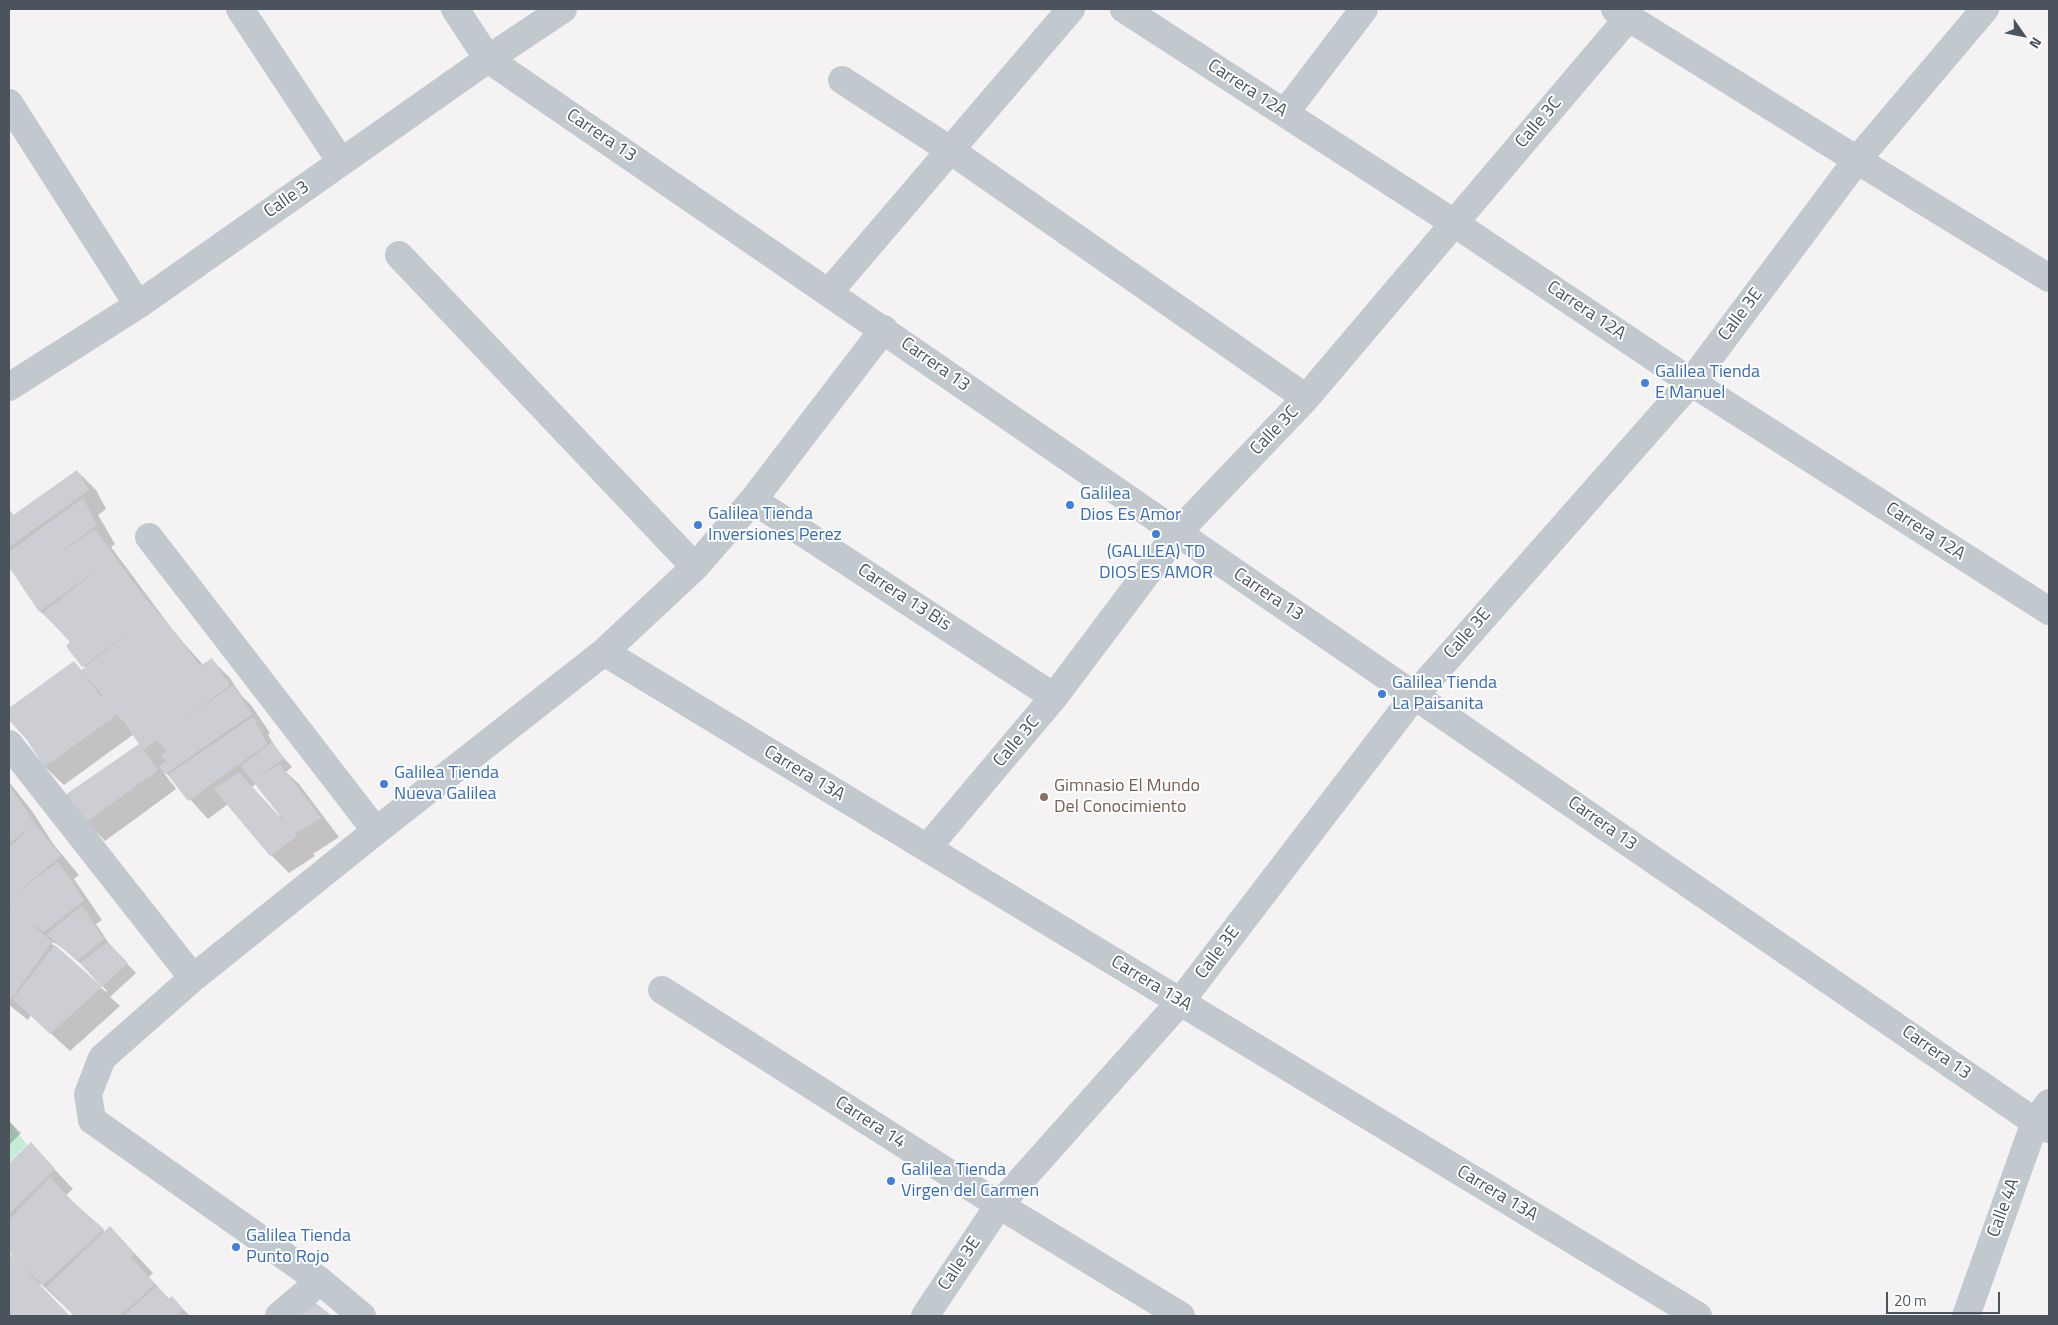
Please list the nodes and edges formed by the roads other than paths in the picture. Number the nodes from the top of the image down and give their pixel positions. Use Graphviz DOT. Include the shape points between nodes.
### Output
graph roads {
  1 [pos="240,9"];
  2 [pos="455,9"];
  3 [pos="563,9"];
  4 [pos="1071,9"];
  5 [pos="1124,9"];
  6 [pos="1364,9"];
  7 [pos="1986,9"];
  8 [pos="1622,13"];
  9 [pos="488,59"];
  10 [pos="842,80"];
  11 [pos="9,104"];
  12 [pos="1285,114"];
  13 [pos="950,150"];
  14 [pos="1857,160"];
  15 [pos="341,162"];
  16 [pos="1454,223"];
  17 [pos="399,255"];
  18 [pos="2049,278"];
  19 [pos="828,292"];
  20 [pos="138,305"];
  21 [pos="884,329"];
  22 [pos="1691,382"];
  23 [pos="9,387"];
  24 [pos="1306,398"];
  25 [pos="752,500"];
  26 [pos="1178,532"];
  27 [pos="149,537"];
  28 [pos="695,567"];
  29 [pos="2049,611"];
  30 [pos="604,652"];
  31 [pos="1414,695"];
  32 [pos="1054,697"];
  33 [pos="9,744"];
  34 [pos="376,830"];
  35 [pos="927,848"];
  36 [pos="193,978"];
  37 [pos="662,990"];
  38 [pos="1180,1002"];
  39 [pos="2045,1118"];
  40 [pos="999,1205"];
  41 [pos="320,1280"];
  42 [pos="279,1316"];
  43 [pos="362,1316"];
  44 [pos="925,1316"];
  45 [pos="1181,1316"];
  46 [pos="1698,1316"];
  47 [pos="1966,1316"];
  1 -- 15 [label="street"];
  2 -- 9 [label="street, Carrera 13"];
  3 -- 9 [label="street, Calle 3"];
  4 -- 13 [label="street"];
  5 -- 12 [label="street, Carrera 12A"];
  6 -- 12 [label="street"];
  7 -- 14 [label="street, Calle 3E"];
  8 -- 14 [label="street"];
  8 -- 16 [label="street, Calle 3C"];
  9 -- 15 [label="street, Calle 3"];
  9 -- 19 [label="street, Carrera 13"];
  10 -- 13 [label="street"];
  11 -- 20 [label="street"];
  12 -- 16 [label="street, Carrera 12A"];
  13 -- 19 [label="street"];
  13 -- 24 [label="street"];
  14 -- 18 [label="street"];
  14 -- 22 [label="street, Calle 3E"];
  15 -- 20 [label="street, Calle 3"];
  16 -- 22 [label="street, Carrera 12A"];
  16 -- 24 [label="street, Calle 3C"];
  17 -- 28 [label="street"];
  19 -- 21 [label="street, Carrera 13"];
  20 -- 23 [label="street, Calle 3"];
  21 -- 25 [label="street"];
  21 -- 26 [label="street, Carrera 13"];
  22 -- 29 [label="street, Carrera 12A"];
  22 -- 31 [label="street, Calle 3E"];
  24 -- 26 [label="street, Calle 3C"];
  25 -- 28 [label="street"];
  25 -- 32 [label="street, Carrera 13 Bis"];
  26 -- 31 [label="street, Carrera 13"];
  26 -- 32 [label="street, Calle 3C"];
  27 -- 34 [label="street"];
  28 -- 30 [label="street"];
  30 -- 34 [label="street"];
  30 -- 35 [label="street, Carrera 13A"];
  31 -- 38 [label="street, Calle 3E"];
  31 -- 39 [label="street, Carrera 13"];
  32 -- 35 [label="street, Calle 3C"];
  33 -- 36 [label="street"];
  34 -- 36 [label="street"];
  35 -- 38 [label="street, Carrera 13A"];
  36 -- 41 [label="street" via="102,1058 88,1094 92,1120"];
  37 -- 40 [label="street, Carrera 14"];
  38 -- 40 [label="street, Calle 3E"];
  38 -- 46 [label="street, Carrera 13A"];
  39 -- 47 [label="street, Calle 4A"];
  40 -- 44 [label="street, Calle 3E"];
  40 -- 45 [label="street, Carrera 14"];
  41 -- 42 [label="street"];
  41 -- 43 [label="street"];
}
